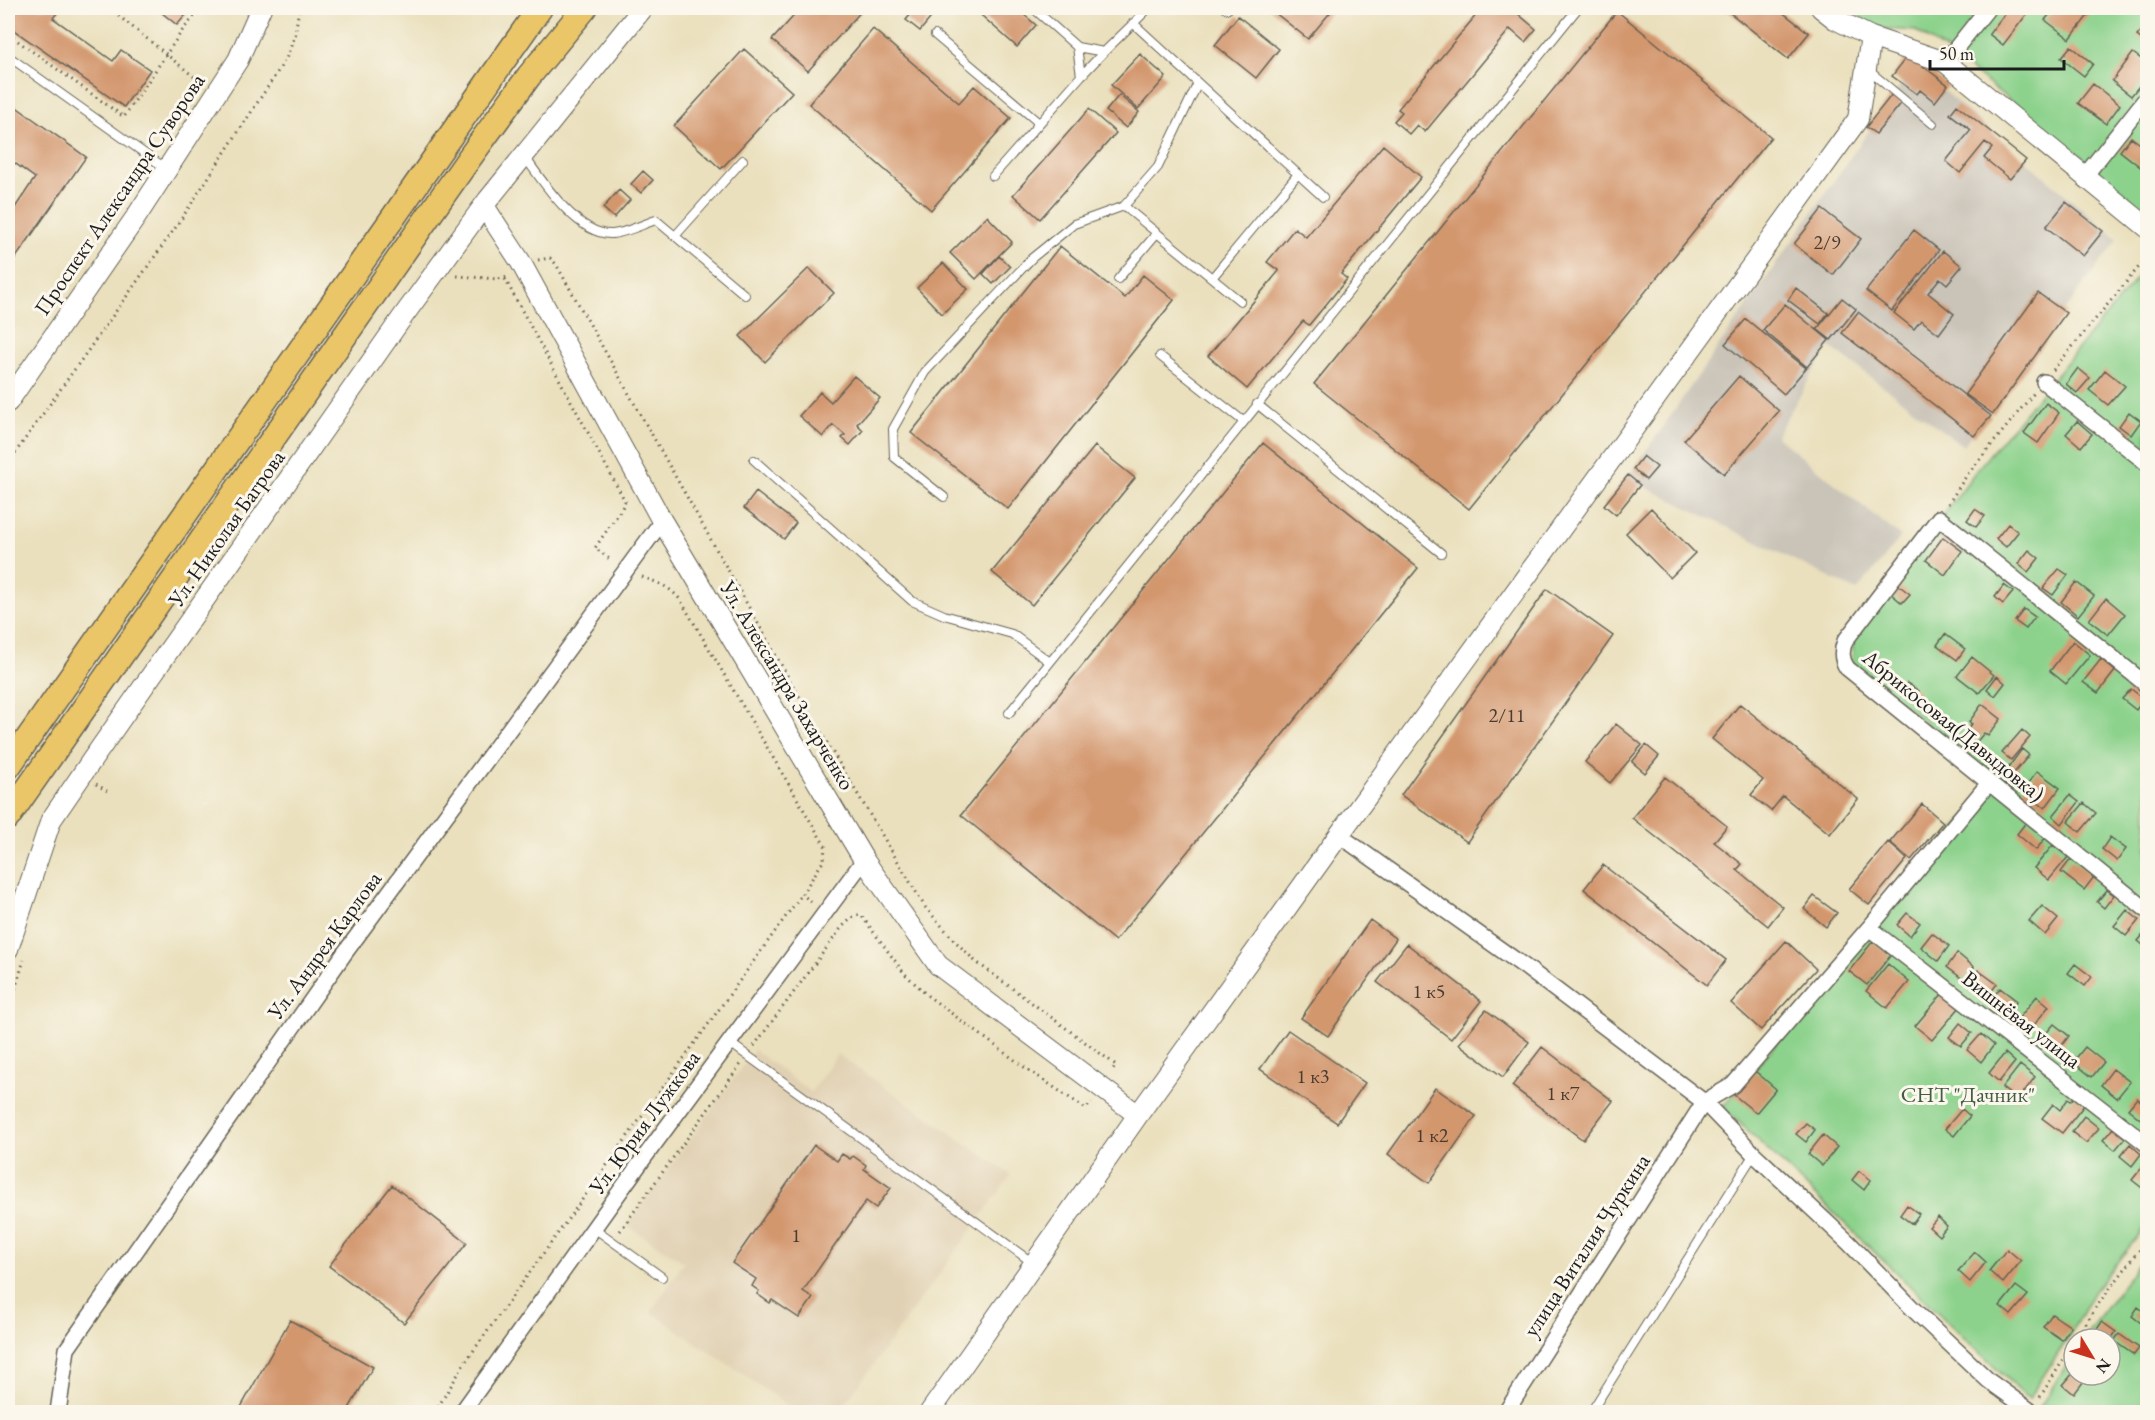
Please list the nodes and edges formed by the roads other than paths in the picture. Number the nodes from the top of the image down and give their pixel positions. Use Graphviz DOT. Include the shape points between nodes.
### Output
graph roads {
  1 [pos="261,8"];
  2 [pos="540,8"];
  3 [pos="585,8"];
  4 [pos="644,8"];
  5 [pos="1033,8"];
  6 [pos="1149,8"];
  7 [pos="1578,8"];
  8 [pos="1821,8"];
  9 [pos="1988,8"];
  10 [pos="1133,23"];
  11 [pos="935,35"];
  12 [pos="1871,37"];
  13 [pos="1077,47"];
  14 [pos="1104,52"];
  15 [pos="8,56"];
  16 [pos="1945,62"];
  17 [pos="1866,68"];
  18 [pos="1080,76"];
  19 [pos="1198,83"];
  20 [pos="2148,96"];
  21 [pos="1039,123"];
  22 [pos="1933,124"];
  23 [pos="523,155"];
  24 [pos="743,160"];
  25 [pos="166,170"];
  26 [pos="1298,174"];
  27 [pos="993,176"];
  28 [pos="2084,177"];
  29 [pos="1323,197"];
  30 [pos="484,206"];
  31 [pos="1124,206"];
  32 [pos="2148,228"];
  33 [pos="1157,233"];
  34 [pos="675,236"];
  35 [pos="1212,278"];
  36 [pos="1118,279"];
  37 [pos="745,295"];
  38 [pos="1240,301"];
  39 [pos="1160,356"];
  40 [pos="2044,382"];
  41 [pos="8,402"];
  42 [pos="1257,405"];
  43 [pos="1243,421"];
  44 [pos="754,460"];
  45 [pos="2148,464"];
  46 [pos="945,497"];
  47 [pos="662,521"];
  48 [pos="1441,553"];
  49 [pos="1050,662"];
  50 [pos="2148,686"];
  51 [pos="1009,713"];
  52 [pos="8,767"];
  53 [pos="1989,783"];
  54 [pos="8,816"];
  55 [pos="1339,835"];
  56 [pos="864,860"];
  57 [pos="2148,911"];
  58 [pos="1869,928"];
  59 [pos="8,949"];
  60 [pos="730,1043"];
  61 [pos="1704,1102"];
  62 [pos="1138,1115"];
  63 [pos="2148,1145"];
  64 [pos="1754,1154"];
  65 [pos="594,1228"];
  66 [pos="1034,1264"];
  67 [pos="662,1277"];
  68 [pos="2031,1412"];
  69 [pos="58,1413"];
  70 [pos="462,1413"];
  71 [pos="930,1413"];
  72 [pos="1506,1413"];
  73 [pos="1591,1413"];
  1 -- 25 [label="street, Проспект Александра Суворова" via="238,60"];
  2 -- 52 [label="main road"];
  3 -- 54 [label="main road" via="470,157"];
  4 -- 23 [label="street, Ул. Николая Багрова"];
  5 -- 13 [label="lane"];
  6 -- 10 [label="lane"];
  7 -- 42 [label="lane"];
  8 -- 12 [label="street"];
  9 -- 16 [label="street"];
  10 -- 14 [label="lane"];
  10 -- 19 [label="lane"];
  11 -- 21 [label="lane"];
  12 -- 16 [label="street"];
  12 -- 17 [label="street"];
  13 -- 14 [label="lane"];
  13 -- 18 [label="lane"];
  14 -- 18 [label="lane"];
  15 -- 25 [label="lane"];
  16 -- 28 [label="street"];
  17 -- 22 [label="lane"];
  17 -- 55 [label="street" via="1858,119"];
  18 -- 21 [label="lane"];
  19 -- 26 [label="lane"];
  19 -- 31 [label="lane" via="1158,168"];
  20 -- 28 [label="street"];
  21 -- 27 [label="lane"];
  23 -- 30 [label="street, Ул. Николая Багрова"];
  23 -- 34 [label="lane" via="556,199 586,227 611,234 656,220"];
  24 -- 34 [label="lane"];
  25 -- 41 [label="street, Проспект Александра Суворова"];
  26 -- 29 [label="lane"];
  26 -- 35 [label="lane"];
  28 -- 32 [label="street"];
  30 -- 47 [label="street, Ул. Александра Захарченко" via="524,270"];
  30 -- 59 [label="street, Ул. Николая Багрова" via="51,820"];
  31 -- 33 [label="lane"];
  31 -- 46 [label="lane" via="1074,224 1040,251 925,372 893,429 894,457"];
  33 -- 35 [label="lane"];
  33 -- 36 [label="lane"];
  34 -- 37 [label="lane"];
  35 -- 38 [label="lane"];
  39 -- 43 [label="lane"];
  40 -- 45 [label="street"];
  42 -- 43 [label="lane"];
  42 -- 48 [label="lane"];
  43 -- 49 [label="lane"];
  44 -- 49 [label="lane" via="912,601 944,615 1012,634"];
  47 -- 56 [label="street, Ул. Александра Захарченко"];
  47 -- 69 [label="street, Ул. Андрея Карлова" via="344,954 67,1348"];
  49 -- 51 [label="lane"];
  50 -- 53 [label="street, Абрикосовая(Давыдовка)" via="1939,518 1845,641 1841,655 1846,668"];
  53 -- 57 [label="street, Абрикосовая(Давыдовка)"];
  53 -- 58 [label="street"];
  55 -- 61 [label="street" via="1528,969"];
  55 -- 62 [label="street"];
  56 -- 60 [label="street, Ул. Юрия Лужкова"];
  56 -- 62 [label="street, Ул. Александра Захарченко" via="938,965"];
  58 -- 61 [label="street" via="1733,1085"];
  58 -- 63 [label="street, Вишнёвая улица"];
  60 -- 65 [label="street, Ул. Юрия Лужкова"];
  60 -- 66 [label="lane"];
  61 -- 64 [label="street"];
  61 -- 72 [label="street, улица Виталия Чуркина"];
  62 -- 66 [label="street"];
  64 -- 68 [label="street" via="1989,1381"];
  64 -- 73 [label="lane"];
  65 -- 67 [label="lane"];
  65 -- 70 [label="street, Ул. Юрия Лужкова"];
  66 -- 71 [label="street"];
}
